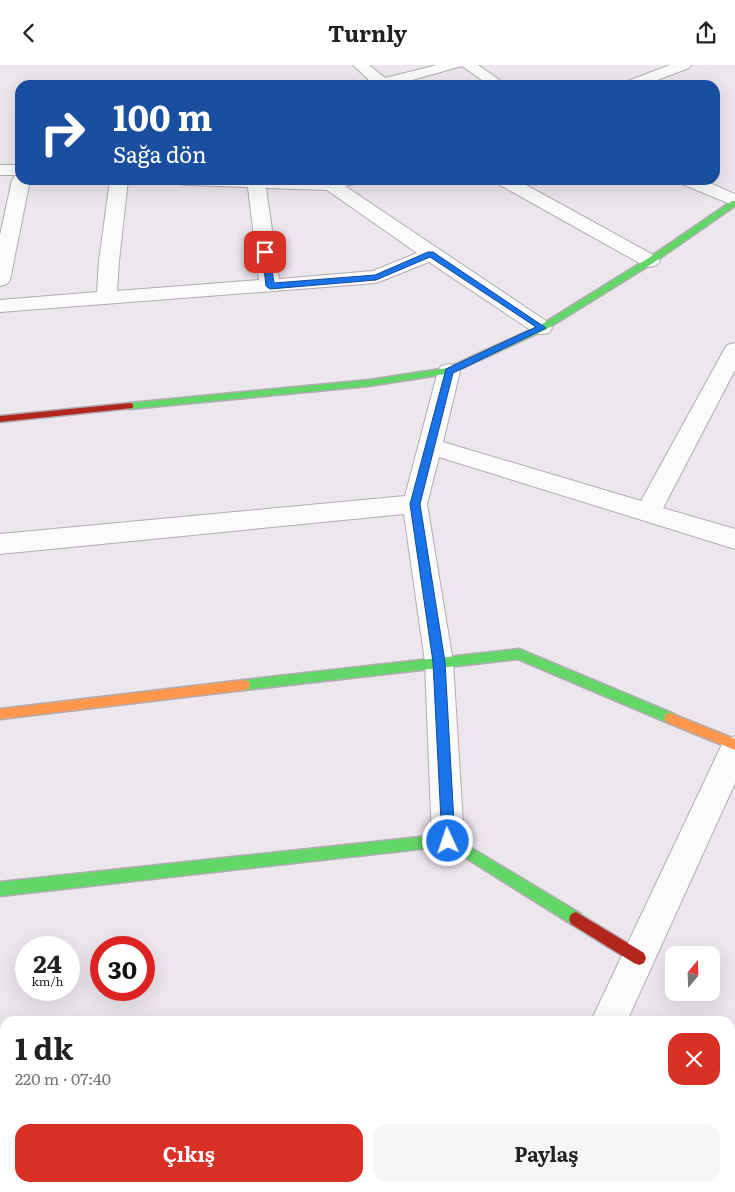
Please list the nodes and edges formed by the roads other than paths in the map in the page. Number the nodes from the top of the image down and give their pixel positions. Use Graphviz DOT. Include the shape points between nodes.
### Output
graph roads {
  1 [pos="360,65"];
  2 [pos="455,65"];
  3 [pos="468,65"];
  4 [pos="684,65"];
  5 [pos="375,80"];
  6 [pos="395,80"];
  7 [pos="491,80"];
  8 [pos="644,80"];
  9 [pos="0,170"];
  10 [pos="15,170"];
  11 [pos="20,185"];
  12 [pos="118,185"];
  13 [pos="256,185"];
  14 [pos="344,185"];
  15 [pos="513,185"];
  16 [pos="699,185"];
  17 [pos="735,202"];
  18 [pos="431,254"];
  19 [pos="650,261"];
  20 [pos="0,280"];
  21 [pos="270,286"];
  22 [pos="107,299"];
  23 [pos="0,306"];
  24 [pos="542,328"];
  25 [pos="735,350"];
  26 [pos="449,371"];
  27 [pos="0,419"];
  28 [pos="430,447"];
  29 [pos="415,504"];
  30 [pos="648,512"];
  31 [pos="735,539"];
  32 [pos="0,544"];
  33 [pos="439,662"];
  34 [pos="0,714"];
  35 [pos="735,745"];
  36 [pos="735,749"];
  37 [pos="448,841"];
  38 [pos="0,889"];
  39 [pos="639,958"];
  40 [pos="611,1016"];
  1 -- 5 [label="street"];
  2 -- 6 [label="street"];
  3 -- 7 [label="street"];
  4 -- 8 [label="street"];
  9 -- 10 [label="street"];
  11 -- 20 [label="street"];
  12 -- 22 [label="street"];
  13 -- 21 [label="street"];
  14 -- 18 [label="street"];
  15 -- 19 [label="street"];
  16 -- 17 [label="street"];
  17 -- 19 [label="street"];
  18 -- 21 [label="street" via="376,277"];
  18 -- 24 [label="street"];
  19 -- 24 [label="street"];
  21 -- 22 [label="street"];
  22 -- 23 [label="street"];
  24 -- 26 [label="street"];
  25 -- 30 [label="street"];
  26 -- 27 [label="street" via="369,383"];
  26 -- 28 [label="street"];
  28 -- 29 [label="street"];
  28 -- 30 [label="street"];
  29 -- 32 [label="street"];
  29 -- 33 [label="street"];
  30 -- 31 [label="street"];
  33 -- 34 [label="street"];
  33 -- 35 [label="street" via="519,654"];
  33 -- 37 [label="street"];
  36 -- 39 [label="street"];
  37 -- 38 [label="street"];
  37 -- 39 [label="street"];
  39 -- 40 [label="street"];
}
